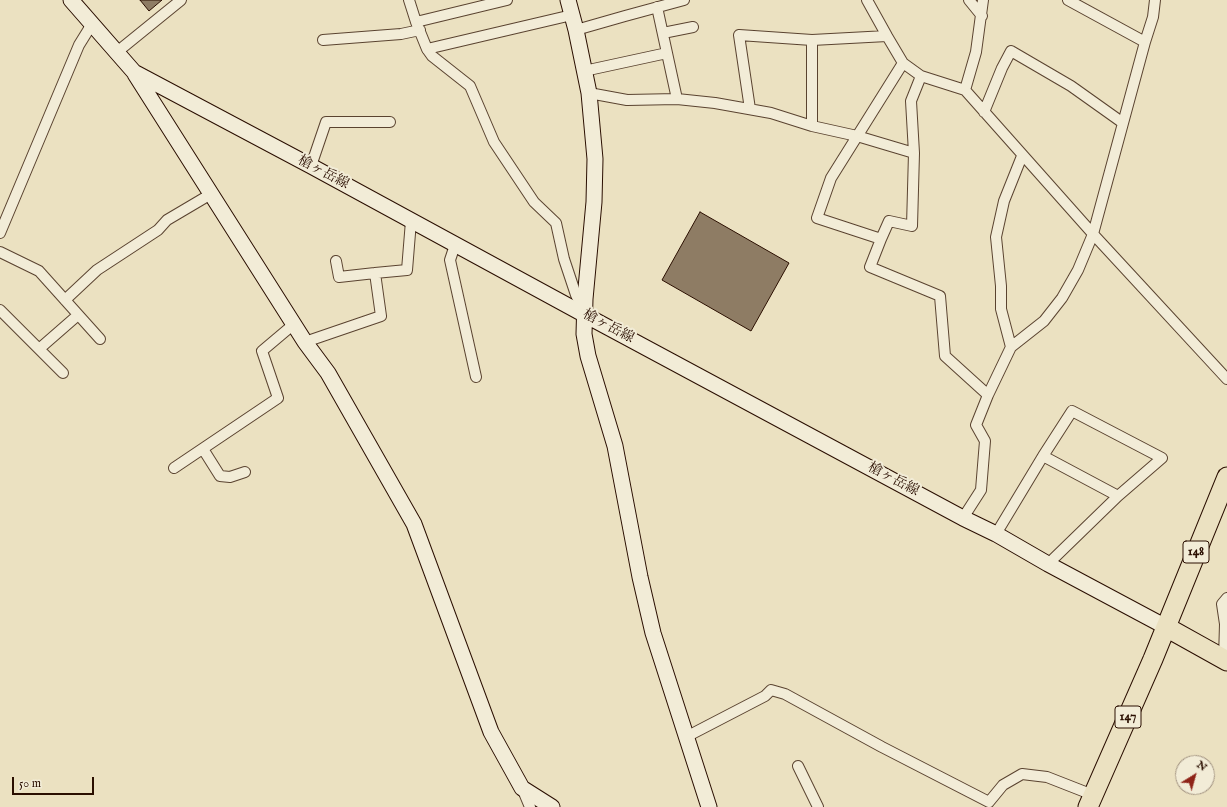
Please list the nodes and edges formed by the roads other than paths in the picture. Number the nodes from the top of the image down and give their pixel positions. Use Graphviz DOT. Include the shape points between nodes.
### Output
graph roads {
  1 [pos="71,0"];
  2 [pos="180,0"];
  3 [pos="409,0"];
  4 [pos="507,0"];
  5 [pos="568,0"];
  6 [pos="684,0"];
  7 [pos="867,0"];
  8 [pos="969,0"];
  9 [pos="983,0"];
  10 [pos="1068,0"];
  11 [pos="1155,0"];
  12 [pos="657,7"];
  13 [pos="572,15"];
  14 [pos="982,16"];
  15 [pos="92,24"];
  16 [pos="418,26"];
  17 [pos="693,28"];
  18 [pos="576,30"];
  19 [pos="663,33"];
  20 [pos="886,36"];
  21 [pos="323,40"];
  22 [pos="812,40"];
  23 [pos="1145,42"];
  24 [pos="427,49"];
  25 [pos="117,52"];
  26 [pos="667,53"];
  27 [pos="903,64"];
  28 [pos="584,71"];
  29 [pos="134,72"];
  30 [pos="921,76"];
  31 [pos="965,90"];
  32 [pos="589,93"];
  33 [pos="677,99"];
  34 [pos="750,109"];
  35 [pos="984,112"];
  36 [pos="390,122"];
  37 [pos="1123,123"];
  38 [pos="812,126"];
  39 [pos="857,136"];
  40 [pos="914,153"];
  41 [pos="1022,156"];
  42 [pos="311,166"];
  43 [pos="211,194"];
  44 [pos="411,221"];
  45 [pos="0,233"];
  46 [pos="1093,234"];
  47 [pos="881,239"];
  48 [pos="455,245"];
  49 [pos="0,252"];
  50 [pos="336,261"];
  51 [pos="375,273"];
  52 [pos="65,300"];
  53 [pos="0,310"];
  54 [pos="78,314"];
  55 [pos="585,315"];
  56 [pos="294,324"];
  57 [pos="100,339"];
  58 [pos="305,342"];
  59 [pos="1012,347"];
  60 [pos="39,349"];
  61 [pos="63,373"];
  62 [pos="476,377"];
  63 [pos="1227,379"];
  64 [pos="988,395"];
  65 [pos="203,449"];
  66 [pos="1043,456"];
  67 [pos="174,468"];
  68 [pos="244,472"];
  69 [pos="1227,477"];
  70 [pos="1118,496"];
  71 [pos="1227,511"];
  72 [pos="963,518"];
  73 [pos="996,534"];
  74 [pos="1048,564"];
  75 [pos="1227,598"];
  76 [pos="1171,630"];
  77 [pos="1226,660"];
  78 [pos="686,737"];
  79 [pos="798,766"];
  80 [pos="522,788"];
  81 [pos="1094,803"];
  82 [pos="530,807"];
  83 [pos="552,807"];
  84 [pos="709,807"];
  85 [pos="818,807"];
  1 -- 15 [label="street, 槍ヶ岳線"];
  2 -- 25 [label="street"];
  3 -- 16 [label="street"];
  4 -- 16 [label="street"];
  5 -- 13 [label="street"];
  6 -- 12 [label="street"];
  7 -- 20 [label="street"];
  8 -- 14 [label="street"];
  9 -- 14 [label="street"];
  10 -- 23 [label="street"];
  11 -- 23 [label="street"];
  12 -- 18 [label="street"];
  12 -- 19 [label="street"];
  13 -- 18 [label="street"];
  13 -- 24 [label="street"];
  14 -- 31 [label="street" via="976,52"];
  15 -- 25 [label="street, 槍ヶ岳線"];
  15 -- 45 [label="street" via="79,45"];
  16 -- 21 [label="street" via="402,34"];
  16 -- 24 [label="street"];
  17 -- 19 [label="street"];
  18 -- 28 [label="street"];
  19 -- 26 [label="street"];
  20 -- 22 [label="street"];
  20 -- 27 [label="street"];
  22 -- 34 [label="street" via="739,35"];
  22 -- 38 [label="street"];
  23 -- 37 [label="street"];
  24 -- 55 [label="street" via="432,56 470,86 494,142 534,202 556,223 573,288"];
  25 -- 29 [label="street, 槍ヶ岳線"];
  26 -- 28 [label="street"];
  26 -- 33 [label="street"];
  27 -- 30 [label="street"];
  27 -- 39 [label="street"];
  28 -- 32 [label="street"];
  29 -- 42 [label="street, 槍ヶ岳線"];
  29 -- 43 [label="street"];
  30 -- 31 [label="street"];
  30 -- 40 [label="street" via="911,101"];
  31 -- 35 [label="street"];
  32 -- 33 [label="street" via="626,100"];
  32 -- 55 [label="street" via="595,159"];
  33 -- 34 [label="street" via="715,102"];
  34 -- 38 [label="street"];
  35 -- 37 [label="street" via="1011,51 1071,86"];
  35 -- 41 [label="street"];
  36 -- 42 [label="street" via="326,122"];
  37 -- 46 [label="street"];
  38 -- 39 [label="street"];
  39 -- 40 [label="street"];
  39 -- 47 [label="street" via="832,178 817,218"];
  40 -- 47 [label="street" via="912,226 889,221"];
  41 -- 46 [label="street"];
  41 -- 59 [label="street" via="1004,200 996,237 1001,309"];
  42 -- 44 [label="street, 槍ヶ岳線"];
  43 -- 52 [label="street" via="167,220 158,230 97,270"];
  43 -- 56 [label="street"];
  44 -- 48 [label="street, 槍ヶ岳線"];
  44 -- 51 [label="street" via="407,270"];
  46 -- 59 [label="street" via="1078,270 1062,298 1044,320"];
  46 -- 63 [label="street"];
  47 -- 64 [label="street" via="870,267 940,296 945,356"];
  48 -- 55 [label="street, 槍ヶ岳線"];
  48 -- 62 [label="street" via="450,260"];
  49 -- 52 [label="street" via="39,271"];
  50 -- 51 [label="street" via="339,277"];
  51 -- 58 [label="street" via="381,316"];
  52 -- 54 [label="street"];
  53 -- 60 [label="street"];
  54 -- 57 [label="street"];
  54 -- 60 [label="street"];
  55 -- 72 [label="street, 槍ヶ岳線"];
  55 -- 78 [label="street" via="584,334 588,356 615,446 651,626"];
  56 -- 58 [label="street"];
  56 -- 65 [label="street" via="262,351 278,398"];
  58 -- 80 [label="street" via="328,373 414,524 491,732"];
  59 -- 64 [label="street"];
  60 -- 61 [label="street"];
  64 -- 72 [label="street" via="976,425 985,441 981,490"];
  65 -- 67 [label="street"];
  65 -- 68 [label="street" via="220,476 230,477"];
  66 -- 70 [label="street"];
  66 -- 70 [label="street" via="1072,411 1162,458"];
  66 -- 73 [label="street"];
  69 -- 76 [label="highway, 148"];
  70 -- 74 [label="street"];
  71 -- 76 [label="highway, 148"];
  72 -- 73 [label="street, 槍ヶ岳線"];
  73 -- 74 [label="street, 槍ヶ岳線"];
  74 -- 76 [label="street, 槍ヶ岳線"];
  75 -- 77 [label="street" via="1222,604"];
  76 -- 77 [label="highway"];
  76 -- 81 [label="highway, 147" via="1153,659"];
  78 -- 81 [label="street" via="765,696 771,690 785,694 989,802 1004,785 1022,774 1047,777"];
  78 -- 84 [label="street"];
  79 -- 85 [label="street"];
  80 -- 82 [label="street"];
  80 -- 83 [label="street"];
}
